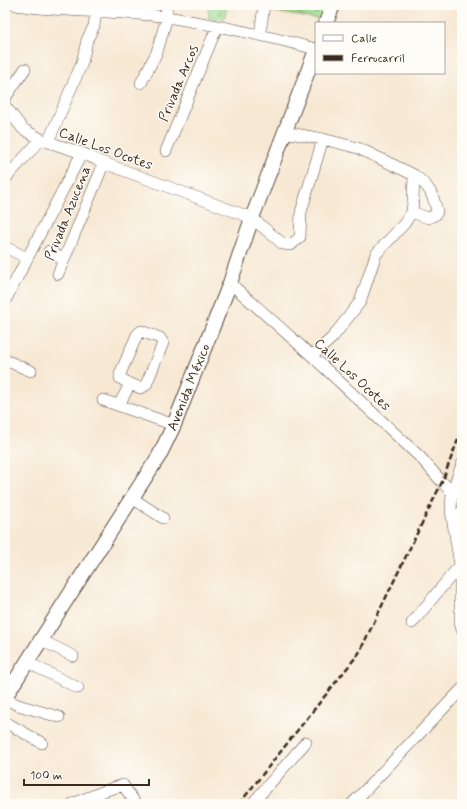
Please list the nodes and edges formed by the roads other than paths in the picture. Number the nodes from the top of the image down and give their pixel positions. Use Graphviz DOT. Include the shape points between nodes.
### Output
graph roads {
  1 [pos="16,5"];
  2 [pos="166,5"];
  3 [pos="264,5"];
  4 [pos="333,5"];
  5 [pos="58,8"];
  6 [pos="96,9"];
  7 [pos="119,9"];
  8 [pos="167,17"];
  9 [pos="326,22"];
  10 [pos="217,26"];
  11 [pos="260,34"];
  12 [pos="315,49"];
  13 [pos="315,52"];
  14 [pos="25,69"];
  15 [pos="141,83"];
  16 [pos="5,98"];
  17 [pos="5,106"];
  18 [pos="284,132"];
  19 [pos="324,139"];
  20 [pos="45,141"];
  21 [pos="166,151"];
  22 [pos="82,153"];
  23 [pos="104,162"];
  24 [pos="414,176"];
  25 [pos="5,179"];
  26 [pos="412,212"];
  27 [pos="252,218"];
  28 [pos="5,247"];
  29 [pos="49,251"];
  30 [pos="27,258"];
  31 [pos="64,260"];
  32 [pos="58,274"];
  33 [pos="230,283"];
  34 [pos="5,301"];
  35 [pos="312,356"];
  36 [pos="7,362"];
  37 [pos="31,371"];
  38 [pos="130,384"];
  39 [pos="103,400"];
  40 [pos="119,405"];
  41 [pos="174,425"];
  42 [pos="462,464"];
  43 [pos="457,492"];
  44 [pos="132,498"];
  45 [pos="462,511"];
  46 [pos="163,518"];
  47 [pos="452,523"];
  48 [pos="461,564"];
  49 [pos="412,623"];
  50 [pos="462,630"];
  51 [pos="41,640"];
  52 [pos="72,656"];
  53 [pos="27,662"];
  54 [pos="78,688"];
  55 [pos="460,691"];
  56 [pos="5,698"];
  57 [pos="59,718"];
  58 [pos="5,722"];
  59 [pos="306,742"];
  60 [pos="42,743"];
  61 [pos="72,804"];
  62 [pos="136,804"];
  63 [pos="252,804"];
  64 [pos="352,804"];
  1 -- 5 [label="street"];
  2 -- 8 [label="street"];
  3 -- 11 [label="street"];
  4 -- 9 [label="main road"];
  5 -- 6 [label="street"];
  6 -- 7 [label="street"];
  6 -- 20 [label="street" via="94,26 87,40 82,62 67,99"];
  7 -- 8 [label="street"];
  8 -- 10 [label="street"];
  8 -- 15 [label="street" via="157,52"];
  10 -- 11 [label="street"];
  10 -- 21 [label="street, Privada Arcos"];
  11 -- 12 [label="street"];
  13 -- 18 [label="main road, Avenida México"];
  14 -- 16 [label="street"];
  17 -- 20 [label="street, Calle Los Ocotes" via="23,129"];
  18 -- 19 [label="street"];
  18 -- 27 [label="main road, Avenida México"];
  19 -- 24 [label="street" via="358,148"];
  19 -- 27 [label="street, Calle Los Ocotes" via="301,212 300,237 291,245 283,244"];
  20 -- 22 [label="street, Calle Los Ocotes"];
  20 -- 25 [label="street"];
  22 -- 23 [label="street, Calle Los Ocotes"];
  22 -- 30 [label="street"];
  23 -- 27 [label="street, Calle Los Ocotes"];
  23 -- 31 [label="street, Privada Azucena"];
  24 -- 26 [label="street"];
  24 -- 26 [label="street" via="430,190 437,212 428,218"];
  26 -- 35 [label="street" via="376,254 360,302 332,338"];
  27 -- 33 [label="main road, Avenida México"];
  28 -- 30 [label="street"];
  29 -- 31 [label="street"];
  30 -- 34 [label="street"];
  31 -- 32 [label="street, Privada Azucena"];
  33 -- 35 [label="street, Calle Los Ocotes"];
  33 -- 41 [label="main road, Avenida México"];
  35 -- 43 [label="street, Calle Los Ocotes" via="421,458 442,482"];
  36 -- 37 [label="street"];
  38 -- 38 [label="street" via="142,388 146,384 163,343 160,338 141,331 137,334 120,374 120,378"];
  38 -- 40 [label="street"];
  39 -- 40 [label="street"];
  40 -- 41 [label="street"];
  41 -- 44 [label="main road, Avenida México" via="159,456"];
  42 -- 43 [label="street"];
  43 -- 47 [label="street" via="450,511"];
  44 -- 46 [label="street"];
  44 -- 51 [label="main road, Avenida México"];
  45 -- 47 [label="street"];
  47 -- 48 [label="street"];
  48 -- 49 [label="street"];
  48 -- 50 [label="street"];
  51 -- 52 [label="street"];
  51 -- 53 [label="main road, Avenida México"];
  53 -- 54 [label="street"];
  53 -- 56 [label="main road, Avenida México"];
  55 -- 64 [label="street"];
  56 -- 57 [label="street" via="18,705"];
  58 -- 60 [label="street"];
  59 -- 63 [label="street"];
  61 -- 62 [label="street" via="123,785"];
}
